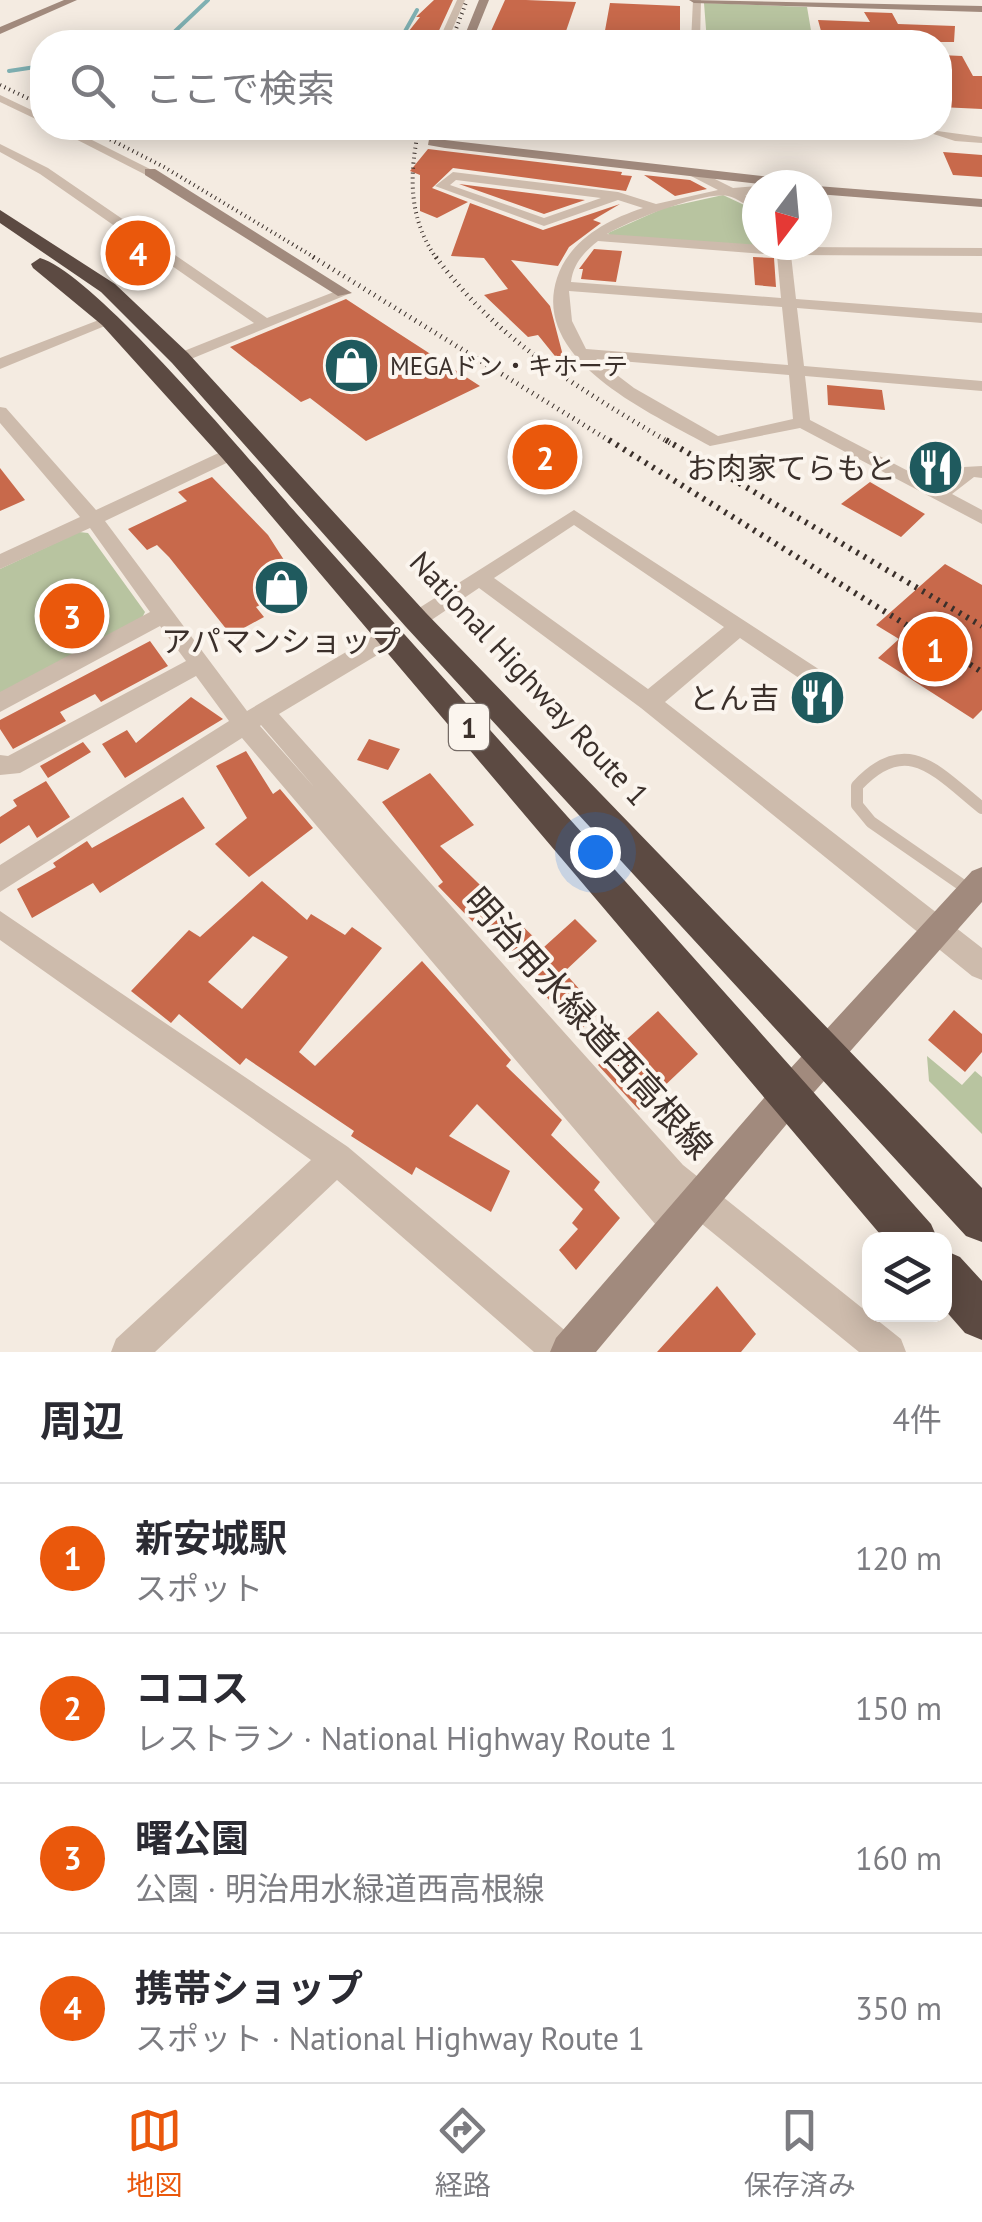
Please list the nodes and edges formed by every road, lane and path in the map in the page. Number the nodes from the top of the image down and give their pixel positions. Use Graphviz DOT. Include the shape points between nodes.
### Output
graph roads {
  1 [pos="72,0"];
  2 [pos="461,0"];
  3 [pos="484,0"];
  4 [pos="695,0"];
  5 [pos="853,3"];
  6 [pos="982,9"];
  7 [pos="447,30"];
  8 [pos="472,30"];
  9 [pos="696,30"];
  10 [pos="0,31"];
  11 [pos="0,98"];
  12 [pos="30,113"];
  13 [pos="952,137"];
  14 [pos="85,140"];
  15 [pos="434,140"];
  16 [pos="982,140"];
  17 [pos="0,148"];
  18 [pos="482,148"];
  19 [pos="150,172"];
  20 [pos="695,173"];
  21 [pos="453,176"];
  22 [pos="742,178"];
  23 [pos="730,191"];
  24 [pos="742,191"];
  25 [pos="832,191"];
  26 [pos="618,196"];
  27 [pos="742,198"];
  28 [pos="981,206"];
  29 [pos="653,207"];
  30 [pos="1,222"];
  31 [pos="595,237"];
  32 [pos="742,246"];
  33 [pos="832,249"];
  34 [pos="982,252"];
  35 [pos="784,260"];
  36 [pos="560,286"];
  37 [pos="344,293"];
  38 [pos="789,304"];
  39 [pos="982,318"];
  40 [pos="109,321"];
  41 [pos="266,324"];
  42 [pos="582,353"];
  43 [pos="180,358"];
  44 [pos="0,364"];
  45 [pos="796,370"];
  46 [pos="982,386"];
  47 [pos="0,412"];
  48 [pos="802,422"];
  49 [pos="231,454"];
  50 [pos="982,472"];
  51 [pos="938,494"];
  52 [pos="982,518"];
  53 [pos="94,520"];
  54 [pos="0,562"];
  55 [pos="481,579"];
  56 [pos="162,616"];
  57 [pos="740,627"];
  58 [pos="404,628"];
  59 [pos="201,662"];
  60 [pos="832,689"];
  61 [pos="649,702"];
  62 [pos="0,703"];
  63 [pos="254,718"];
  64 [pos="0,765"];
  65 [pos="982,808"];
  66 [pos="0,880"];
  67 [pos="977,886"];
  68 [pos="0,924"];
  69 [pos="939,932"];
  70 [pos="982,966"];
  71 [pos="828,1052"];
  72 [pos="789,1096"];
  73 [pos="337,1158"];
  74 [pos="690,1213"];
  75 [pos="982,1220"];
  76 [pos="908,1232"];
  77 [pos="952,1282"];
  78 [pos="982,1316"];
  79 [pos="128,1352"];
  80 [pos="562,1352"];
  81 [pos="570,1352"];
  82 [pos="888,1352"];
  1 -- 10 [label="street"];
  2 -- 7 [label="street"];
  3 -- 8 [label="street"];
  4 -- 5 [label="street"];
  4 -- 9 [label="street"];
  5 -- 6 [label="street"];
  11 -- 12 [label="street"];
  13 -- 16 [label="street"];
  14 -- 19 [label="street"];
  15 -- 18 [label="street"];
  17 -- 41 [label="street" via="44,171"];
  18 -- 20 [label="street"];
  18 -- 21 [label="street"];
  19 -- 37 [label="street"];
  20 -- 22 [label="street"];
  20 -- 23 [label="street"];
  21 -- 26 [label="street"];
  21 -- 26 [label="street" via="441,186 544,222"];
  23 -- 24 [label="street"];
  23 -- 27 [label="street"];
  23 -- 29 [label="street"];
  25 -- 28 [label="street"];
  26 -- 29 [label="street"];
  29 -- 31 [label="street"];
  30 -- 40 [label="highway, National Highway Route 1 / 1"];
  30 -- 43 [label="highway, National Highway Route 1 / 1" via="108,288"];
  31 -- 32 [label="street"];
  31 -- 36 [label="street" via="572,259"];
  33 -- 34 [label="street"];
  35 -- 38 [label="street"];
  36 -- 38 [label="street"];
  36 -- 42 [label="street" via="563,320"];
  37 -- 41 [label="street"];
  38 -- 39 [label="street"];
  38 -- 45 [label="street"];
  40 -- 44 [label="street"];
  40 -- 49 [label="highway, National Highway Route 1 / 1"];
  41 -- 43 [label="street"];
  42 -- 45 [label="street"];
  42 -- 48 [label="street" via="716,442"];
  43 -- 58 [label="highway, National Highway Route 1 / 1"];
  45 -- 46 [label="street"];
  45 -- 48 [label="street"];
  47 -- 53 [label="street, 明治用水緑道西高根線"];
  48 -- 51 [label="street"];
  49 -- 53 [label="street"];
  49 -- 58 [label="highway, National Highway Route 1 / 1"];
  50 -- 51 [label="street" via="970,472"];
  51 -- 52 [label="street"];
  53 -- 54 [label="street"];
  53 -- 56 [label="street, 明治用水緑道西高根線"];
  55 -- 57 [label="street" via="574,516"];
  55 -- 58 [label="street"];
  55 -- 61 [label="street"];
  56 -- 59 [label="street, 明治用水緑道西高根線"];
  56 -- 62 [label="street"];
  57 -- 60 [label="street"];
  57 -- 61 [label="street"];
  58 -- 63 [label="street"];
  58 -- 71 [label="highway, National Highway Route 1 / 1"];
  58 -- 72 [label="highway, National Highway Route 1 / 1"];
  59 -- 63 [label="street, 明治用水緑道西高根線"];
  59 -- 64 [label="street" via="11,766"];
  61 -- 69 [label="street"];
  63 -- 66 [label="street"];
  63 -- 74 [label="street, 明治用水緑道西高根線" via="671,1177"];
  65 -- 67 [label="lane" via="919,762 899,756 880,763 857,786 857,805 872,822"];
  67 -- 69 [label="street"];
  68 -- 73 [label="street"];
  69 -- 70 [label="street"];
  69 -- 71 [label="street"];
  71 -- 72 [label="street"];
  71 -- 75 [label="highway, National Highway Route 1 / 1"];
  72 -- 74 [label="street"];
  72 -- 76 [label="highway, National Highway Route 1 / 1"];
  73 -- 79 [label="street"];
  73 -- 80 [label="street"];
  74 -- 81 [label="street"];
  74 -- 82 [label="street, 明治用水緑道西高根線"];
  77 -- 78 [label="highway"];
}
